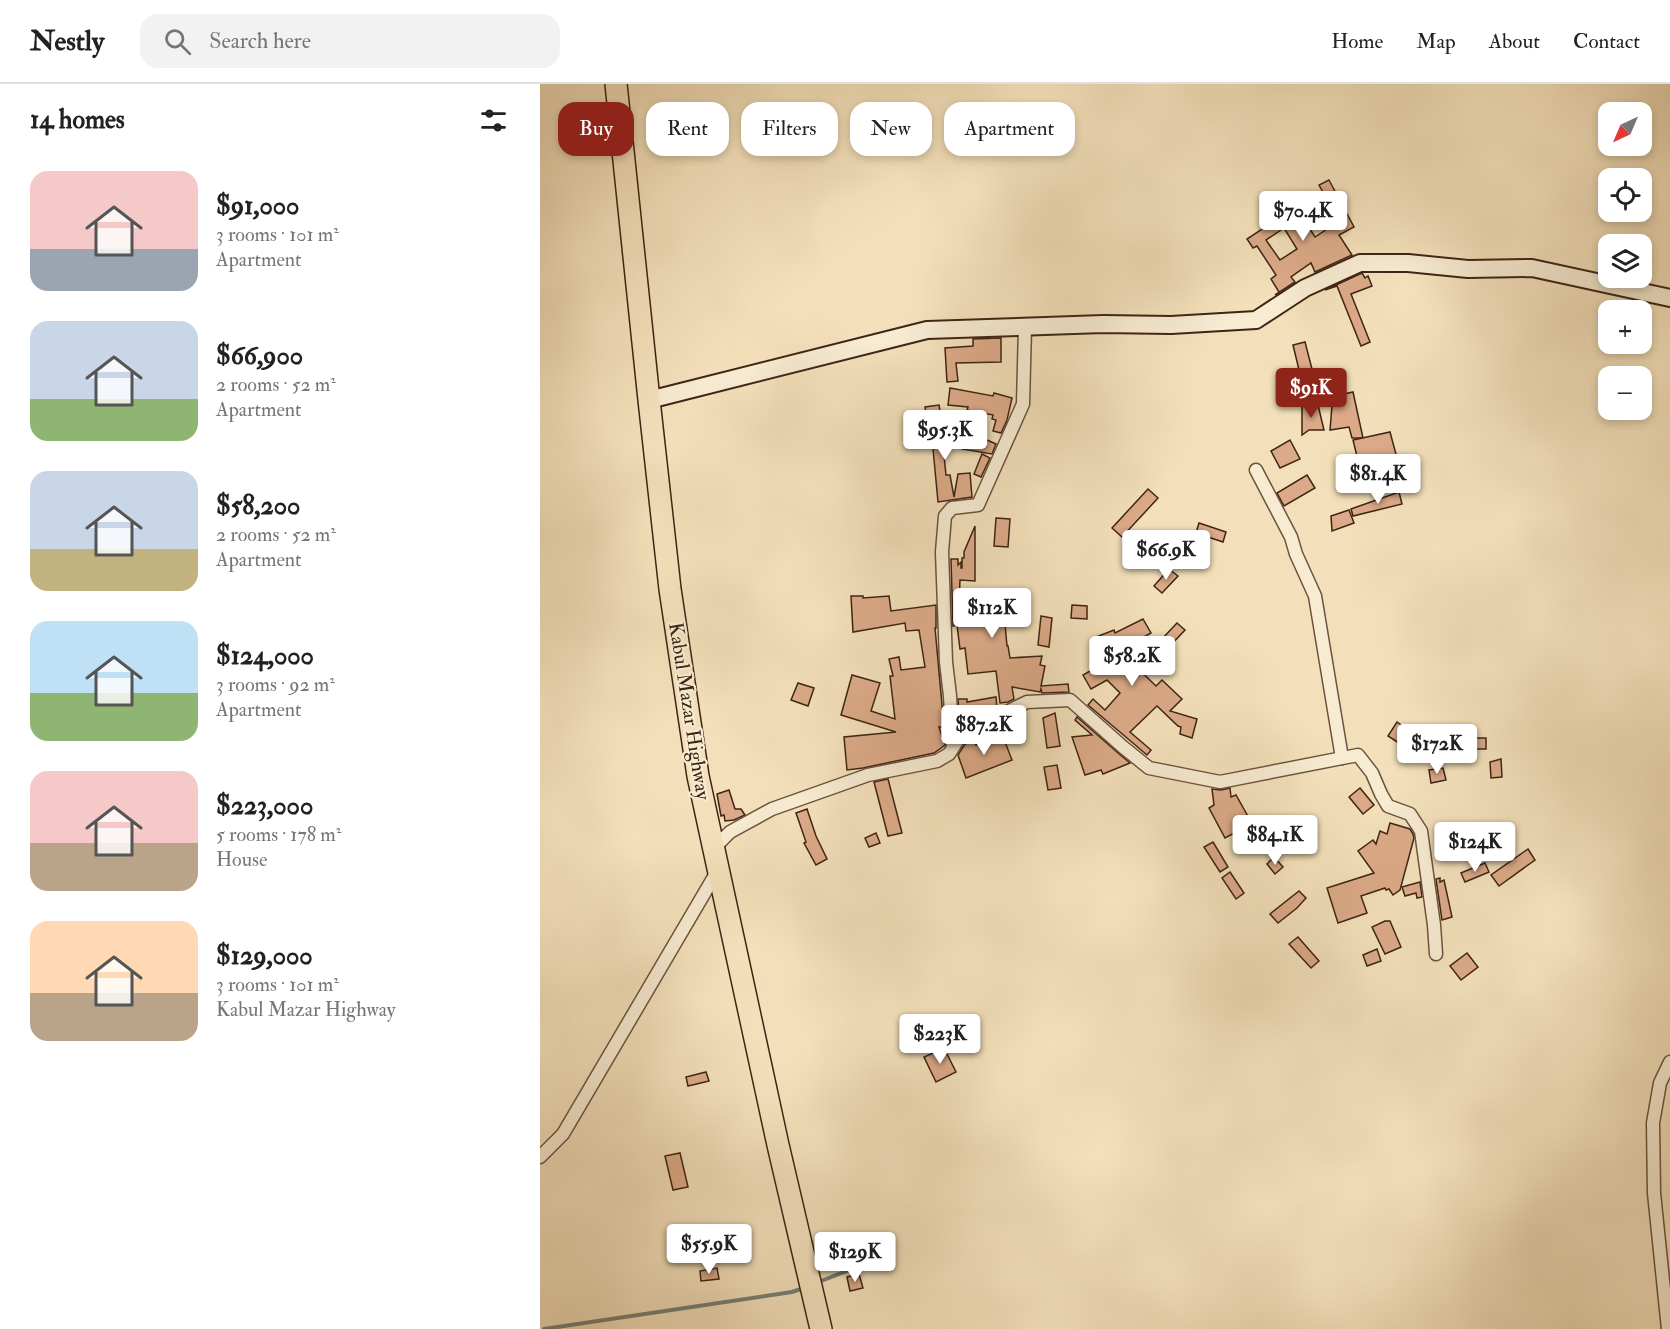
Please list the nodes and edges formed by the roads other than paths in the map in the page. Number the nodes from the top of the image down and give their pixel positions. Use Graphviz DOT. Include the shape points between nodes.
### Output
graph roads {
  1 [pos="616,84"];
  2 [pos="1670,298"];
  3 [pos="1024,327"];
  4 [pos="649,400"];
  5 [pos="1256,470"];
  6 [pos="953,747"];
  7 [pos="1342,758"];
  8 [pos="714,848"];
  9 [pos="719,869"];
  10 [pos="1436,954"];
  11 [pos="1670,1062"];
  12 [pos="540,1157"];
  13 [pos="820,1329"];
  14 [pos="1668,1329"];
  1 -- 4 [label="highway, Kabul Mazar Highway"];
  2 -- 3 [label="street" via="1532,268 1360,263 1305,288 1256,320"];
  3 -- 4 [label="street" via="927,330"];
  3 -- 6 [label="street" via="1023,404 978,505 952,508 945,516 942,552"];
  4 -- 8 [label="highway, Kabul Mazar Highway" via="670,589"];
  5 -- 7 [label="street" via="1291,537 1315,596"];
  6 -- 7 [label="street" via="961,735 1027,702 1070,700 1149,768 1220,782"];
  6 -- 8 [label="street" via="937,761 868,775 771,809 730,832"];
  7 -- 10 [label="street" via="1358,755 1388,806 1410,814 1421,831"];
  8 -- 9 [label="highway, Kabul Mazar Highway"];
  9 -- 12 [label="street" via="563,1134"];
  9 -- 13 [label="highway, Kabul Mazar Highway"];
  11 -- 14 [label="street" via="1660,1083 1653,1123 1654,1193"];
}
